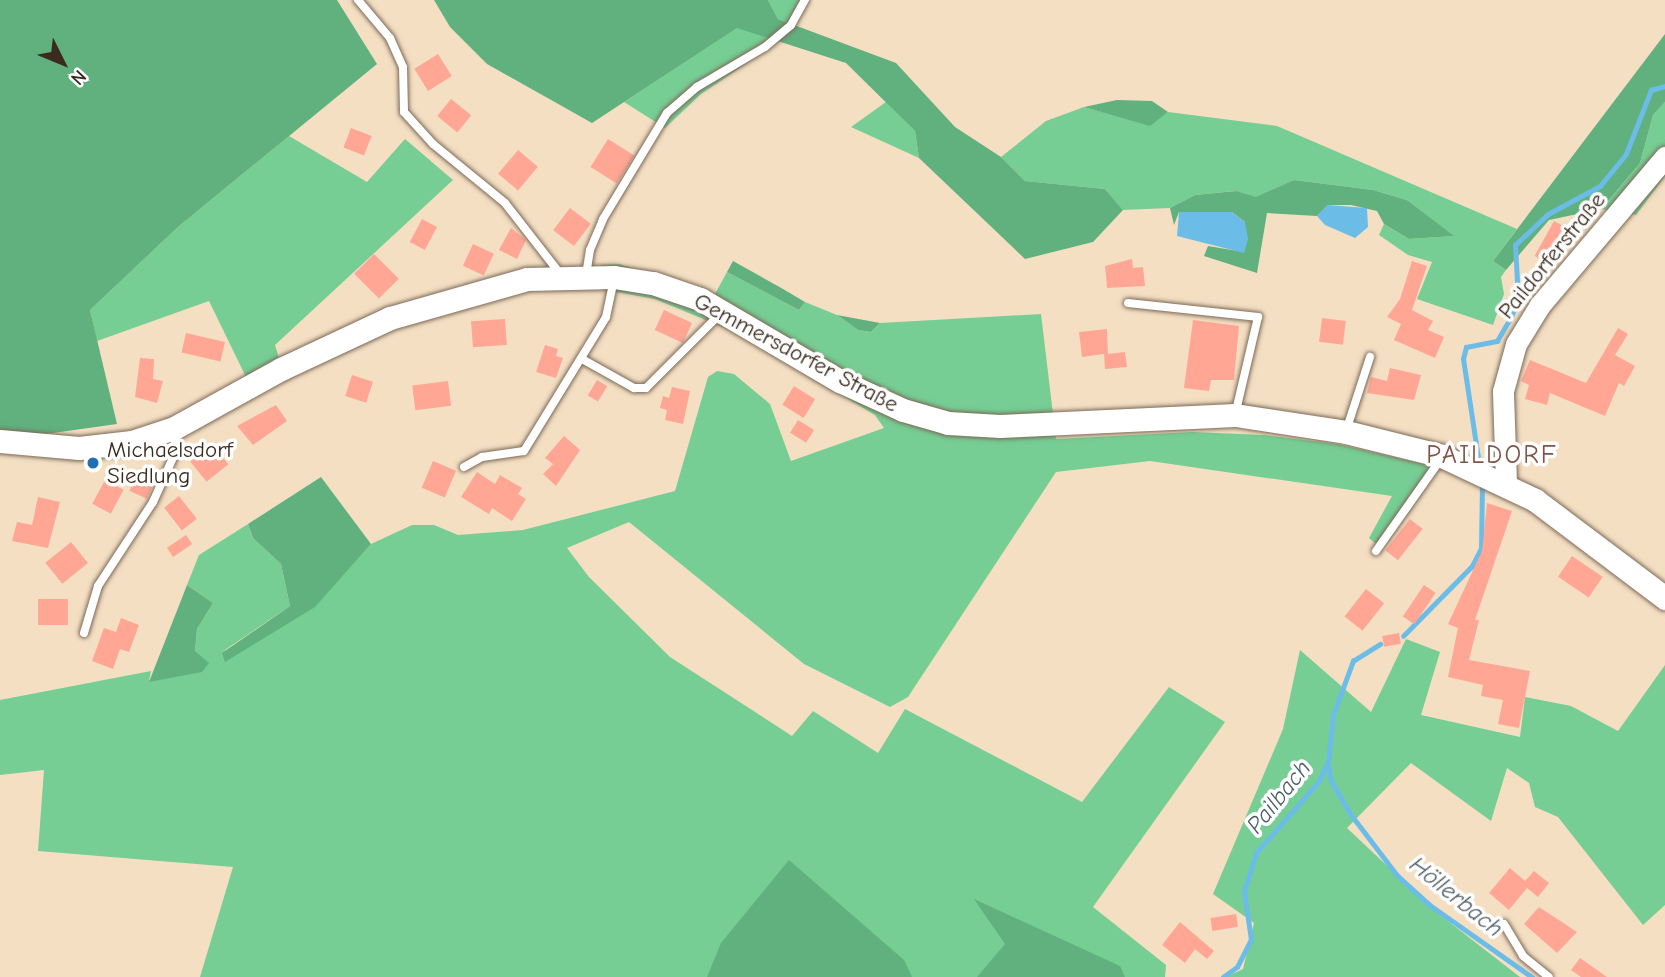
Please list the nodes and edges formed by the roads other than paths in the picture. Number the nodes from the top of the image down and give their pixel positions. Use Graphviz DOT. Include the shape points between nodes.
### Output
graph roads {
  1 [pos="358,0"];
  2 [pos="805,0"];
  3 [pos="1665,157"];
  4 [pos="586,275"];
  5 [pos="562,276"];
  6 [pos="614,277"];
  7 [pos="1128,303"];
  8 [pos="723,310"];
  9 [pos="1370,358"];
  10 [pos="582,359"];
  11 [pos="1235,415"];
  12 [pos="174,428"];
  13 [pos="1346,432"];
  14 [pos="0,442"];
  15 [pos="1442,456"];
  16 [pos="464,467"];
  17 [pos="1506,483"];
  18 [pos="1376,551"];
  19 [pos="1665,598"];
  20 [pos="84,633"];
  21 [pos="1504,924"];
  22 [pos="1549,977"];
  1 -- 5 [label="lane" via="390,38 403,67 404,112 433,144 506,203"];
  2 -- 4 [label="lane" via="791,25 765,47 697,87 667,113 603,219"];
  3 -- 17 [label="street, Paildorferstraße" via="1540,305 1516,344 1503,391"];
  4 -- 5 [label="main road, Gemmersdorfer Straße"];
  4 -- 6 [label="main road, Gemmersdorfer Straße"];
  5 -- 12 [label="main road, Gemmersdorfer Straße" via="496,286 390,317 281,369"];
  6 -- 8 [label="main road, Gemmersdorfer Straße" via="653,283"];
  6 -- 10 [label="lane" via="606,317"];
  7 -- 11 [label="lane" via="1258,317"];
  8 -- 10 [label="lane" via="646,388 634,388"];
  8 -- 11 [label="main road, Gemmersdorfer Straße" via="840,381 903,410 948,423 1000,426"];
  9 -- 13 [label="lane"];
  10 -- 16 [label="lane" via="524,451 482,457"];
  11 -- 13 [label="main road, Gemmersdorfer Straße"];
  12 -- 14 [label="main road, Gemmersdorfer Straße" via="113,446"];
  12 -- 20 [label="lane" via="176,451 153,502 98,586"];
  13 -- 15 [label="main road, Gemmersdorfer Straße"];
  15 -- 17 [label="main road, Gemmersdorfer Straße"];
  15 -- 18 [label="lane"];
  17 -- 19 [label="main road, Gemmersdorfer Straße" via="1556,514"];
  21 -- 22 [label="lane" via="1523,957"];
}
